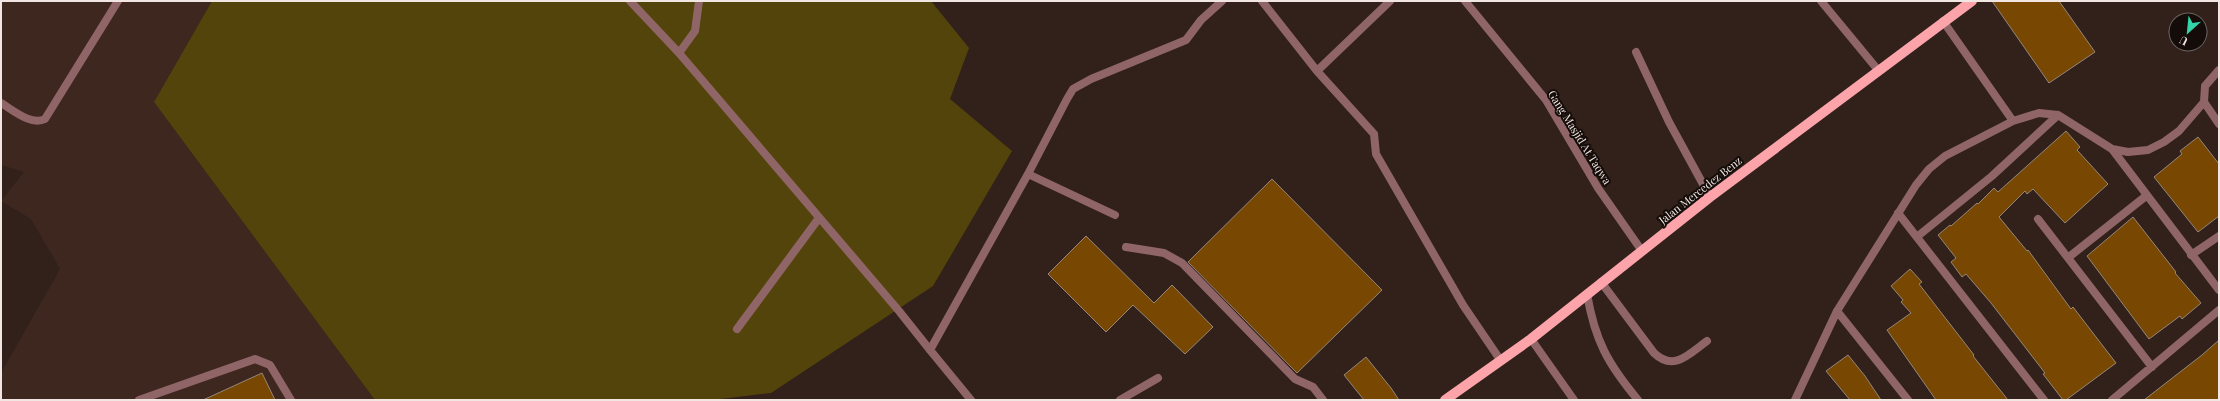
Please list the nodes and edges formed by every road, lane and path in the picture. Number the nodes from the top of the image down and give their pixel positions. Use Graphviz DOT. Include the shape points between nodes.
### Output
graph roads {
  1 [pos="118,1"];
  2 [pos="630,1"];
  3 [pos="699,1"];
  4 [pos="1222,1"];
  5 [pos="1262,1"];
  6 [pos="1390,1"];
  7 [pos="1464,1"];
  8 [pos="1821,1"];
  9 [pos="1972,1"];
  10 [pos="1943,21"];
  11 [pos="1636,52"];
  12 [pos="680,53"];
  13 [pos="1878,70"];
  14 [pos="2219,70"];
  15 [pos="1317,71"];
  16 [pos="2204,102"];
  17 [pos="1,103"];
  18 [pos="2058,115"];
  19 [pos="2013,121"];
  20 [pos="2219,124"];
  21 [pos="2112,149"];
  22 [pos="1028,174"];
  23 [pos="2146,196"];
  24 [pos="1710,197"];
  25 [pos="1898,213"];
  26 [pos="1115,215"];
  27 [pos="819,218"];
  28 [pos="2038,218"];
  29 [pos="1918,236"];
  30 [pos="2219,236"];
  31 [pos="1126,247"];
  32 [pos="1642,251"];
  33 [pos="2191,255"];
  34 [pos="2069,257"];
  35 [pos="1601,282"];
  36 [pos="2219,290"];
  37 [pos="1587,294"];
  38 [pos="2219,310"];
  39 [pos="1837,311"];
  40 [pos="737,329"];
  41 [pos="1531,339"];
  42 [pos="1707,341"];
  43 [pos="930,350"];
  44 [pos="1501,361"];
  45 [pos="2152,367"];
  46 [pos="1158,378"];
  47 [pos="138,400"];
  48 [pos="291,400"];
  49 [pos="971,400"];
  50 [pos="1120,400"];
  51 [pos="1323,400"];
  52 [pos="1445,400"];
  53 [pos="1574,400"];
  54 [pos="1638,400"];
  55 [pos="1795,400"];
  56 [pos="1908,400"];
  57 [pos="2044,400"];
  58 [pos="2112,400"];
  1 -- 17 [label="street" via="45,119 40,122 34,121"];
  2 -- 12 [label="street"];
  3 -- 12 [label="street" via="695,31"];
  4 -- 22 [label="street" via="1201,20 1186,40 1113,69 1073,89"];
  5 -- 15 [label="street"];
  6 -- 15 [label="street"];
  7 -- 32 [label="street, Gang Masjid At Taqwa" via="1546,100 1598,188"];
  8 -- 13 [label="street"];
  9 -- 10 [label="main road, Jalan Mercedez Benz"];
  10 -- 13 [label="main road, Jalan Mercedez Benz"];
  10 -- 19 [label="street"];
  11 -- 24 [label="street" via="1669,122"];
  12 -- 27 [label="street"];
  13 -- 24 [label="main road, Jalan Mercedez Benz"];
  14 -- 16 [label="street" via="2205,86"];
  15 -- 44 [label="street" via="1374,134 1376,154 1463,306"];
  16 -- 20 [label="street"];
  16 -- 21 [label="street" via="2178,131 2164,142 2137,152"];
  18 -- 19 [label="street" via="2038,113"];
  18 -- 21 [label="street"];
  18 -- 29 [label="street" via="1992,176"];
  19 -- 25 [label="street" via="1945,156 1930,169"];
  21 -- 23 [label="street"];
  22 -- 26 [label="street"];
  22 -- 43 [label="street"];
  23 -- 33 [label="street"];
  23 -- 34 [label="street"];
  24 -- 32 [label="main road, Jalan Mercedez Benz"];
  25 -- 29 [label="street"];
  25 -- 39 [label="street"];
  27 -- 40 [label="street"];
  27 -- 43 [label="street"];
  28 -- 34 [label="street"];
  29 -- 57 [label="street"];
  30 -- 33 [label="street"];
  31 -- 51 [label="street" via="1164,253 1182,263 1295,379 1313,386"];
  32 -- 35 [label="main road, Jalan Mercedez Benz"];
  33 -- 36 [label="street"];
  34 -- 45 [label="street"];
  35 -- 37 [label="main road, Jalan Mercedez Benz"];
  35 -- 42 [label="street" via="1662,360 1671,363 1680,360"];
  37 -- 41 [label="main road, Jalan Mercedez Benz"];
  37 -- 54 [label="street" via="1594,330 1600,344 1615,372"];
  38 -- 45 [label="street"];
  39 -- 55 [label="street"];
  39 -- 56 [label="street"];
  41 -- 44 [label="main road, Jalan Mercedez Benz"];
  41 -- 53 [label="street"];
  43 -- 49 [label="street"];
  44 -- 52 [label="main road, Jalan Mercedez Benz"];
  45 -- 58 [label="street"];
  46 -- 50 [label="street"];
  47 -- 48 [label="street" via="255,358 270,365"];
}
